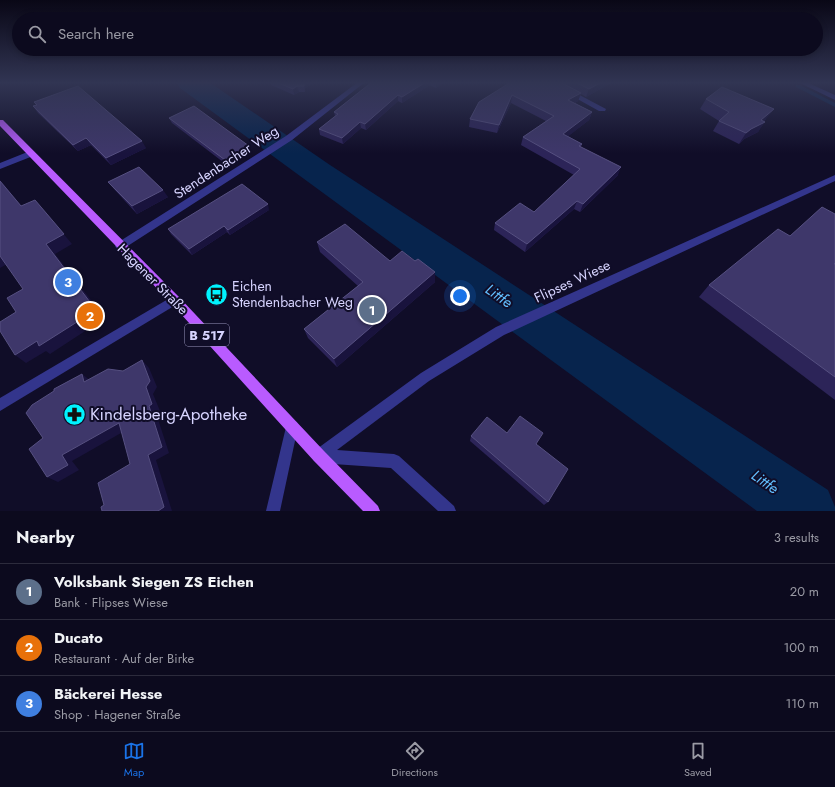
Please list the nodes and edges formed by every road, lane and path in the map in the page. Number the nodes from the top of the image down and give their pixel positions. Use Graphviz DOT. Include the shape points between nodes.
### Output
graph roads {
  1 [pos="331,106"];
  2 [pos="596,106"];
  3 [pos="602,109"];
  4 [pos="0,122"];
  5 [pos="30,154"];
  6 [pos="0,166"];
  7 [pos="835,178"];
  8 [pos="120,246"];
  9 [pos="175,300"];
  10 [pos="0,405"];
  11 [pos="292,427"];
  12 [pos="319,456"];
  13 [pos="273,511"];
  14 [pos="373,511"];
  15 [pos="449,511"];
  1 -- 8 [label="street, Stendenbacher Weg" via="268,152"];
  2 -- 3 [label="street"];
  4 -- 5 [label="main road, Hagener Straße / B 517"];
  5 -- 6 [label="street"];
  5 -- 8 [label="main road, Hagener Straße / B 517"];
  7 -- 12 [label="street, Flipses Wiese" via="500,331 425,377"];
  8 -- 9 [label="main road, Hagener Straße / B 517"];
  9 -- 10 [label="street"];
  9 -- 11 [label="main road, Hagener Straße / B 517"];
  11 -- 12 [label="main road, Hagener Straße / B 517"];
  11 -- 13 [label="street"];
  12 -- 14 [label="main road, Hagener Straße / B 517"];
  12 -- 15 [label="street" via="394,461"];
}
